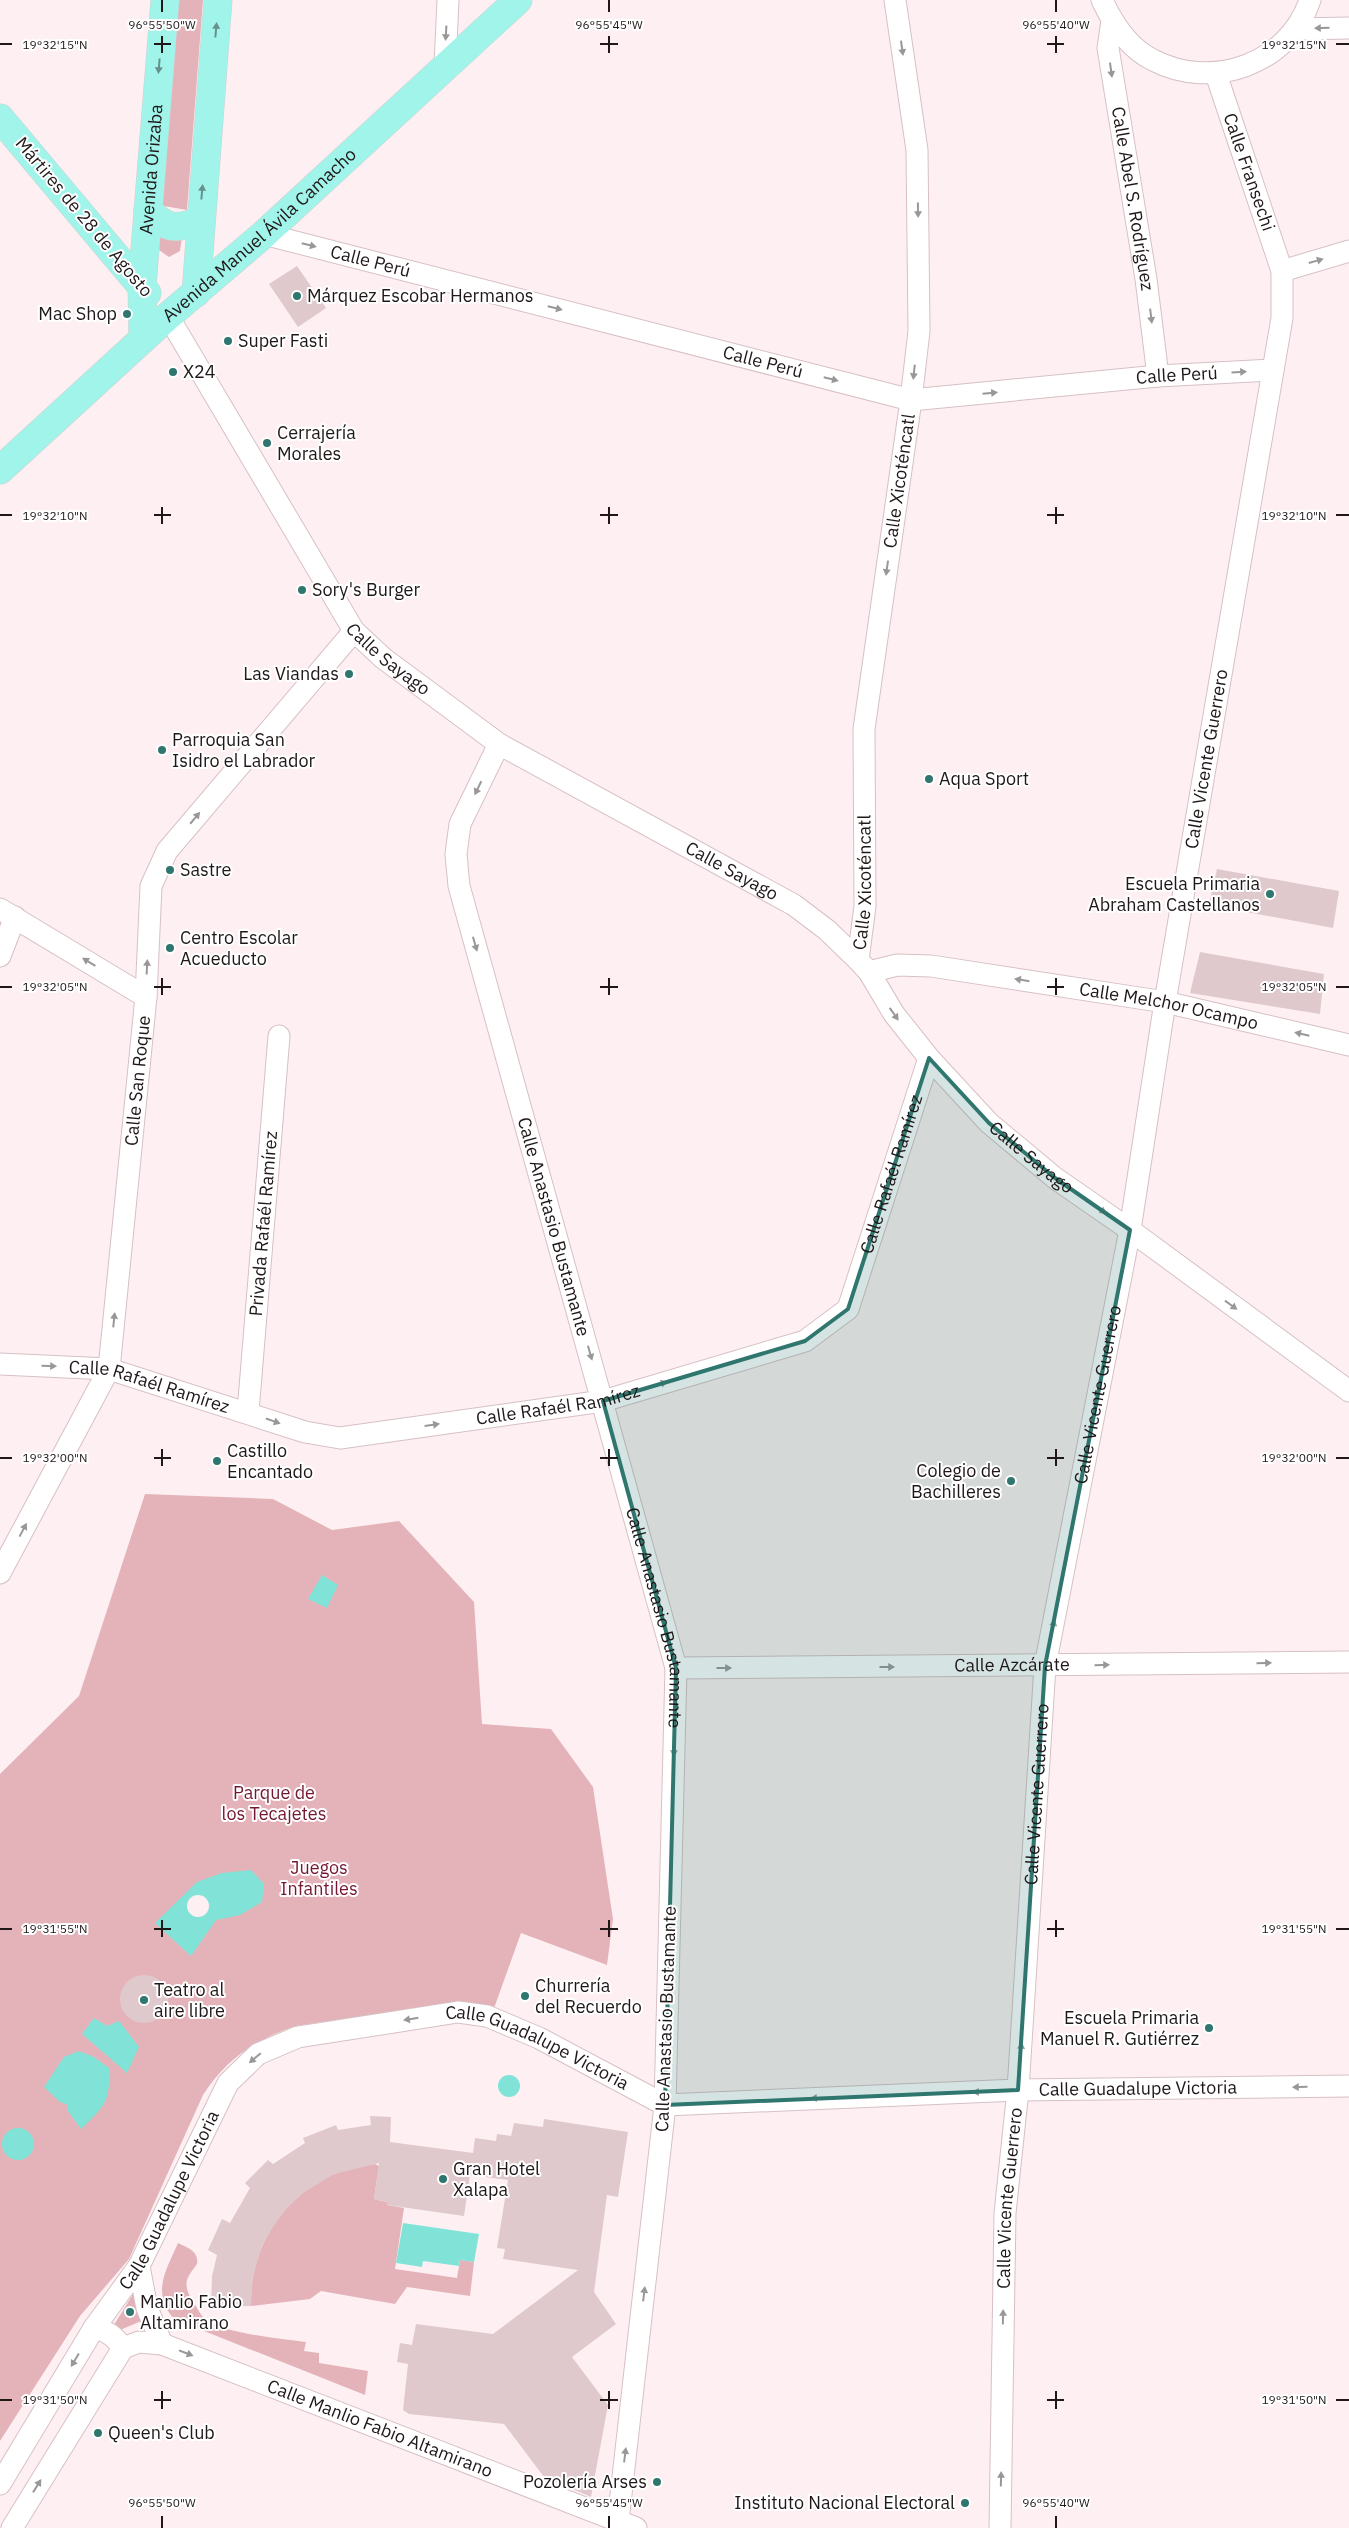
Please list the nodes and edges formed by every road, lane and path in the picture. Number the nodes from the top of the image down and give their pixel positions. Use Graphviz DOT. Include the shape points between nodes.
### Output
graph roads {
  1 [pos="165,0"];
  2 [pos="218,0"];
  3 [pos="448,0"];
  4 [pos="518,0"];
  5 [pos="895,0"];
  6 [pos="1102,0"];
  7 [pos="1310,0"];
  8 [pos="1112,21"];
  9 [pos="1349,28"];
  10 [pos="1295,29"];
  11 [pos="445,66"];
  12 [pos="1216,74"];
  13 [pos="0,118"];
  14 [pos="148,210"];
  15 [pos="200,221"];
  16 [pos="264,234"];
  17 [pos="1349,251"];
  18 [pos="1282,271"];
  19 [pos="142,286"];
  20 [pos="196,293"];
  21 [pos="168,316"];
  22 [pos="142,339"];
  23 [pos="1272,370"];
  24 [pos="1158,376"];
  25 [pos="911,400"];
  26 [pos="0,470"];
  27 [pos="354,632"];
  28 [pos="500,744"];
  29 [pos="8,913"];
  30 [pos="0,956"];
  31 [pos="864,966"];
  32 [pos="146,997"];
  33 [pos="1165,1002"];
  34 [pos="279,1036"];
  35 [pos="1349,1045"];
  36 [pos="929,1058"];
  37 [pos="1130,1230"];
  38 [pos="0,1364"];
  39 [pos="109,1368"];
  40 [pos="1349,1391"];
  41 [pos="603,1401"];
  42 [pos="248,1412"];
  43 [pos="0,1573"];
  44 [pos="1349,1662"];
  45 [pos="1045,1666"];
  46 [pos="676,1668"];
  47 [pos="1349,2086"];
  48 [pos="1018,2090"];
  49 [pos="665,2104"];
  50 [pos="139,2266"];
  51 [pos="94,2328"];
  52 [pos="162,2344"];
  53 [pos="123,2348"];
  54 [pos="0,2484"];
  55 [pos="627,2524"];
  56 [pos="12,2528"];
  57 [pos="1000,2528"];
  1 -- 14 [label="main road, Avenida Orizaba, one-way"];
  15 -- 2 [label="main road, one-way"];
  3 -- 11 [label="street, one-way"];
  4 -- 11 [label="main road, Avenida Manuel Ávila Camacho"];
  5 -- 25 [label="street, Calle Xicoténcatl, one-way" via="917,150 919,331"];
  6 -- 8 [label="street"];
  7 -- 10 [label="street"];
  8 -- 12 [label="street" via="1130,43 1152,60 1177,70"];
  8 -- 24 [label="street, Calle Abel S. Rodríguez, one-way" via="1108,48 1146,279"];
  9 -- 10 [label="street, one-way"];
  10 -- 12 [label="street" via="1271,54 1239,70"];
  11 -- 16 [label="main road, Avenida Manuel Ávila Camacho"];
  12 -- 18 [label="street, Calle Fransechi"];
  13 -- 19 [label="main road, Mártires de 28 de Agosto"];
  14 -- 15 [label="main road" via="161,224 172,227"];
  14 -- 19 [label="main road, Avenida Orizaba"];
  15 -- 20 [label="main road"];
  16 -- 20 [label="main road, Avenida Manuel Ávila Camacho"];
  16 -- 25 [label="street, Calle Perú, one-way"];
  18 -- 17 [label="street, one-way"];
  18 -- 23 [label="street, Calle Vicente Guerrero" via="1282,318"];
  19 -- 21 [label="main road, Mártires de 28 de Agosto"];
  19 -- 22 [label="main road, Avenida Orizaba"];
  20 -- 21 [label="main road, Avenida Manuel Ávila Camacho"];
  21 -- 22 [label="main road, Avenida Manuel Ávila Camacho"];
  21 -- 27 [label="street, Calle Sayago"];
  22 -- 26 [label="main road, Avenida Manuel Ávila Camacho"];
  24 -- 23 [label="street, Calle Perú, one-way"];
  23 -- 33 [label="street, Calle Vicente Guerrero"];
  25 -- 24 [label="street, Calle Perú, one-way"];
  25 -- 31 [label="street, Calle Xicoténcatl, one-way" via="864,729"];
  27 -- 28 [label="street, Calle Sayago" via="383,658"];
  32 -- 27 [label="street, Calle San Roque, one-way" via="151,886 167,851"];
  28 -- 31 [label="street, Calle Sayago" via="794,905 827,930"];
  28 -- 41 [label="street, Calle Anastasio Bustamante, one-way" via="460,824 456,854 459,886"];
  29 -- 30 [label="street"];
  32 -- 29 [label="street, one-way"];
  33 -- 31 [label="street, Calle Melchor Ocampo, one-way" via="931,966"];
  31 -- 36 [label="street, Calle Sayago, one-way" via="894,1014"];
  39 -- 32 [label="street, Calle San Roque, one-way"];
  35 -- 33 [label="street, Calle Melchor Ocampo, one-way"];
  33 -- 37 [label="street, Calle Vicente Guerrero"];
  34 -- 42 [label="street, Privada Rafaél Ramírez"];
  36 -- 37 [label="street, Calle Sayago, one-way" via="989,1123 1054,1178"];
  41 -- 36 [label="street, Calle Rafaél Ramírez, one-way" via="805,1341 848,1309"];
  37 -- 40 [label="street, Calle Sayago, one-way"];
  45 -- 37 [label="street, Calle Vicente Guerrero, one-way"];
  38 -- 39 [label="street, Calle Rafaél Ramírez, one-way"];
  39 -- 42 [label="street, Calle Rafaél Ramírez"];
  43 -- 39 [label="street, Calle San Roque, one-way"];
  42 -- 41 [label="street, Calle Rafaél Ramírez, one-way" via="305,1432 340,1438"];
  41 -- 46 [label="street, Calle Anastasio Bustamante"];
  45 -- 44 [label="street, Calle Azcárate, one-way"];
  46 -- 45 [label="street, Calle Azcárate, one-way"];
  48 -- 45 [label="street, Calle Vicente Guerrero, one-way"];
  46 -- 49 [label="street, Calle Anastasio Bustamante, one-way"];
  47 -- 48 [label="street, Calle Guadalupe Victoria, one-way"];
  48 -- 49 [label="street, Calle Guadalupe Victoria, one-way"];
  57 -- 48 [label="street, Calle Vicente Guerrero, one-way" via="1005,2213"];
  49 -- 50 [label="street, Calle Guadalupe Victoria, one-way" via="539,2038 487,2016 458,2012 298,2037 258,2054 228,2083"];
  55 -- 49 [label="street, Calle Anastasio Bustamante, one-way"];
  50 -- 51 [label="street, Calle Guadalupe Victoria"];
  50 -- 52 [label="street" via="147,2308"];
  51 -- 53 [label="street" via="106,2331"];
  51 -- 54 [label="street, Calle Guadalupe Victoria, one-way"];
  52 -- 53 [label="street, Calle Manlio Fabio Altamirano" via="139,2342"];
  52 -- 55 [label="street, Calle Manlio Fabio Altamirano, one-way"];
  56 -- 53 [label="street, one-way"];
}
